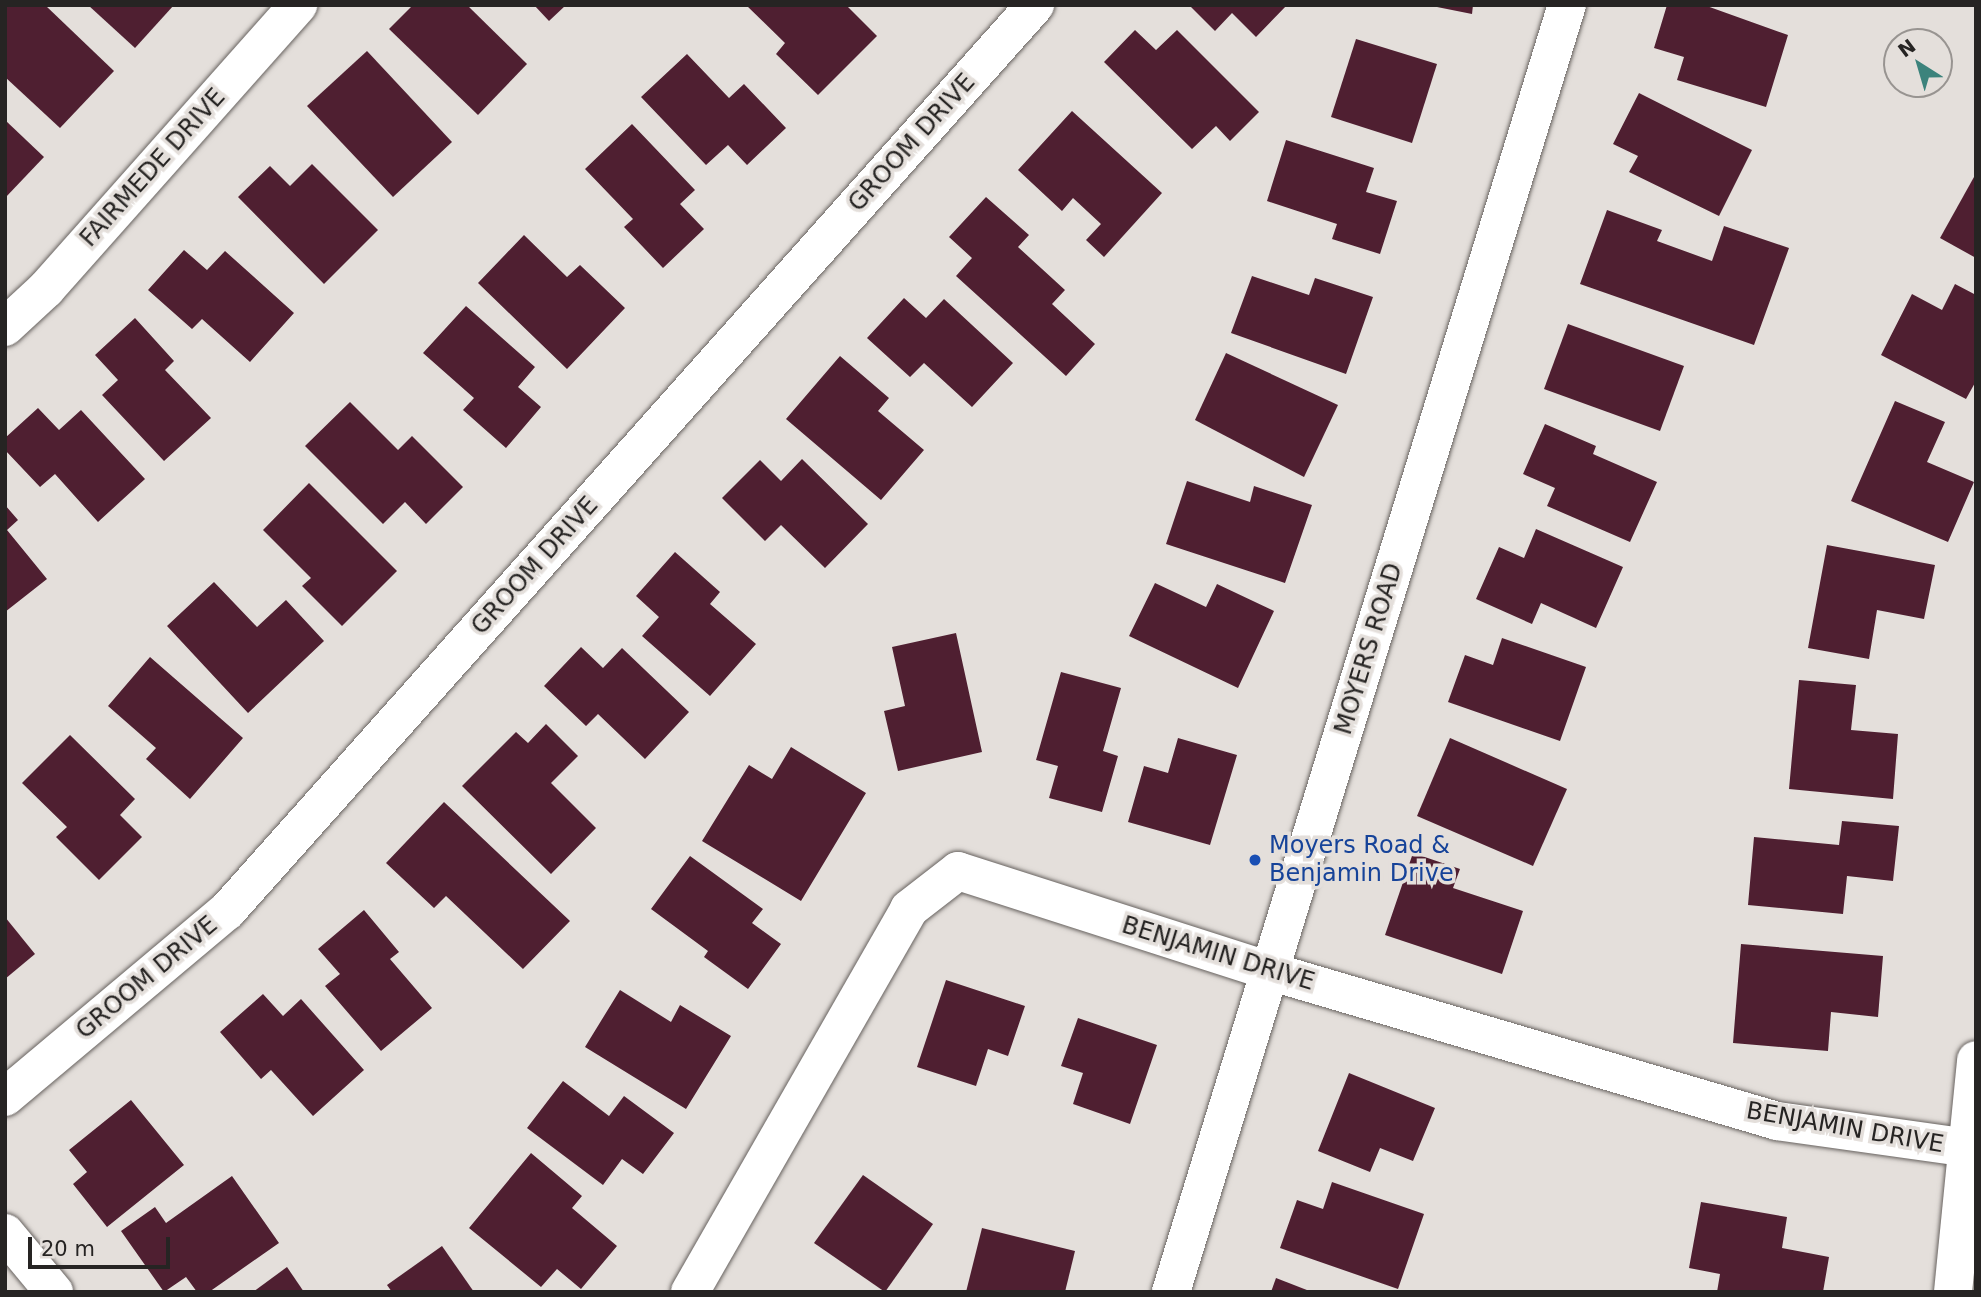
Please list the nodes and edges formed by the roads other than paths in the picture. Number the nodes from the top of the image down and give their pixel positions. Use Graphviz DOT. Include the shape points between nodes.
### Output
graph roads {
  1 [pos="298,5"];
  2 [pos="1035,5"];
  3 [pos="1567,5"];
  4 [pos="5,327"];
  5 [pos="1269,971"];
  6 [pos="1976,1060"];
  7 [pos="5,1097"];
  8 [pos="1968,1149"];
  9 [pos="5,1233"];
  10 [pos="54,1292"];
  11 [pos="690,1292"];
  12 [pos="1171,1292"];
  13 [pos="1953,1292"];
  1 -- 4 [label="street, FAIRMEDE DRIVE" via="46,289"];
  2 -- 7 [label="street, GROOM DRIVE" via="227,911"];
  3 -- 5 [label="street, MOYERS ROAD"];
  5 -- 8 [label="street, BENJAMIN DRIVE" via="1777,1121"];
  5 -- 11 [label="street, BENJAMIN DRIVE" via="958,871 909,909"];
  5 -- 12 [label="street, MOYERS ROAD"];
  6 -- 8 [label="street"];
  8 -- 13 [label="street"];
  9 -- 10 [label="street"];
}
